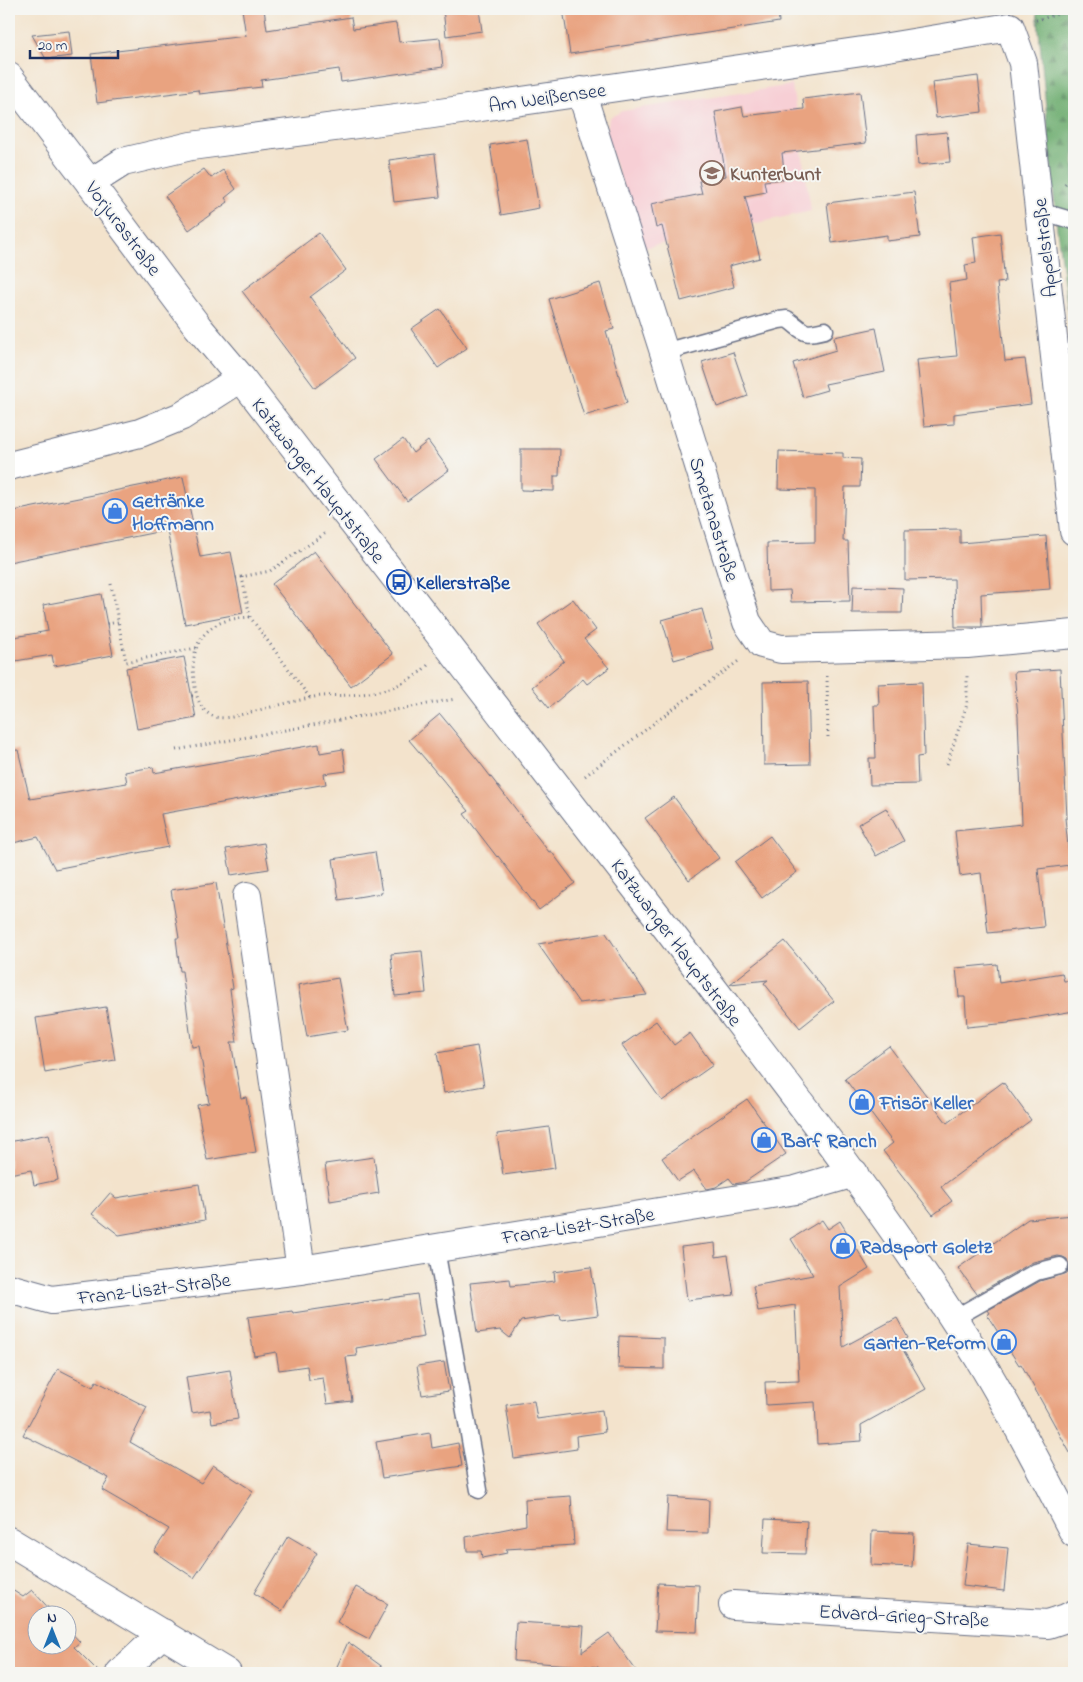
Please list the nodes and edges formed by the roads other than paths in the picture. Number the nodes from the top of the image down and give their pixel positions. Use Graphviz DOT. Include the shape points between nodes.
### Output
graph roads {
  1 [pos="1011,18"];
  2 [pos="9,77"];
  3 [pos="581,92"];
  4 [pos="90,183"];
  5 [pos="1040,211"];
  6 [pos="1074,221"];
  7 [pos="825,330"];
  8 [pos="664,352"];
  9 [pos="241,378"];
  10 [pos="9,466"];
  11 [pos="1074,531"];
  12 [pos="1074,634"];
  13 [pos="247,896"];
  14 [pos="854,1173"];
  15 [pos="436,1248"];
  16 [pos="1060,1266"];
  17 [pos="301,1270"];
  18 [pos="9,1288"];
  19 [pos="953,1319"];
  20 [pos="479,1490"];
  21 [pos="1074,1533"];
  22 [pos="9,1541"];
  23 [pos="733,1605"];
  24 [pos="1074,1614"];
  25 [pos="163,1634"];
  26 [pos="120,1673"];
  27 [pos="227,1673"];
  1 -- 3 [label="street, Am Weißensee" via="876,49"];
  1 -- 5 [label="street, Appelstraße" via="1023,63"];
  2 -- 4 [label="street, Vorjurastraße"];
  3 -- 4 [label="street, Am Weißensee" via="191,146 124,162"];
  3 -- 8 [label="street, Smetanastraße"];
  4 -- 9 [label="street, Vorjurastraße"];
  5 -- 6 [label="lane"];
  5 -- 11 [label="street, Appelstraße"];
  7 -- 8 [label="lane" via="810,334 787,319 779,320"];
  8 -- 12 [label="street, Smetanastraße" via="747,622 762,644 781,649 967,644"];
  9 -- 10 [label="street" via="182,416 140,433"];
  9 -- 14 [label="street, Katzwanger Hauptstraße"];
  13 -- 17 [label="street"];
  14 -- 15 [label="street, Franz-Liszt-Straße" via="796,1190"];
  14 -- 19 [label="street, Katzwanger Hauptstraße"];
  15 -- 17 [label="street, Franz-Liszt-Straße"];
  15 -- 20 [label="lane"];
  16 -- 19 [label="lane" via="1036,1272"];
  17 -- 18 [label="street, Franz-Liszt-Straße" via="52,1300"];
  19 -- 21 [label="street, Katzwanger Hauptstraße" via="1005,1403"];
  22 -- 25 [label="street"];
  23 -- 24 [label="street, Edvard-Grieg-Straße" via="1048,1624"];
  25 -- 26 [label="street"];
  25 -- 27 [label="street"];
}
